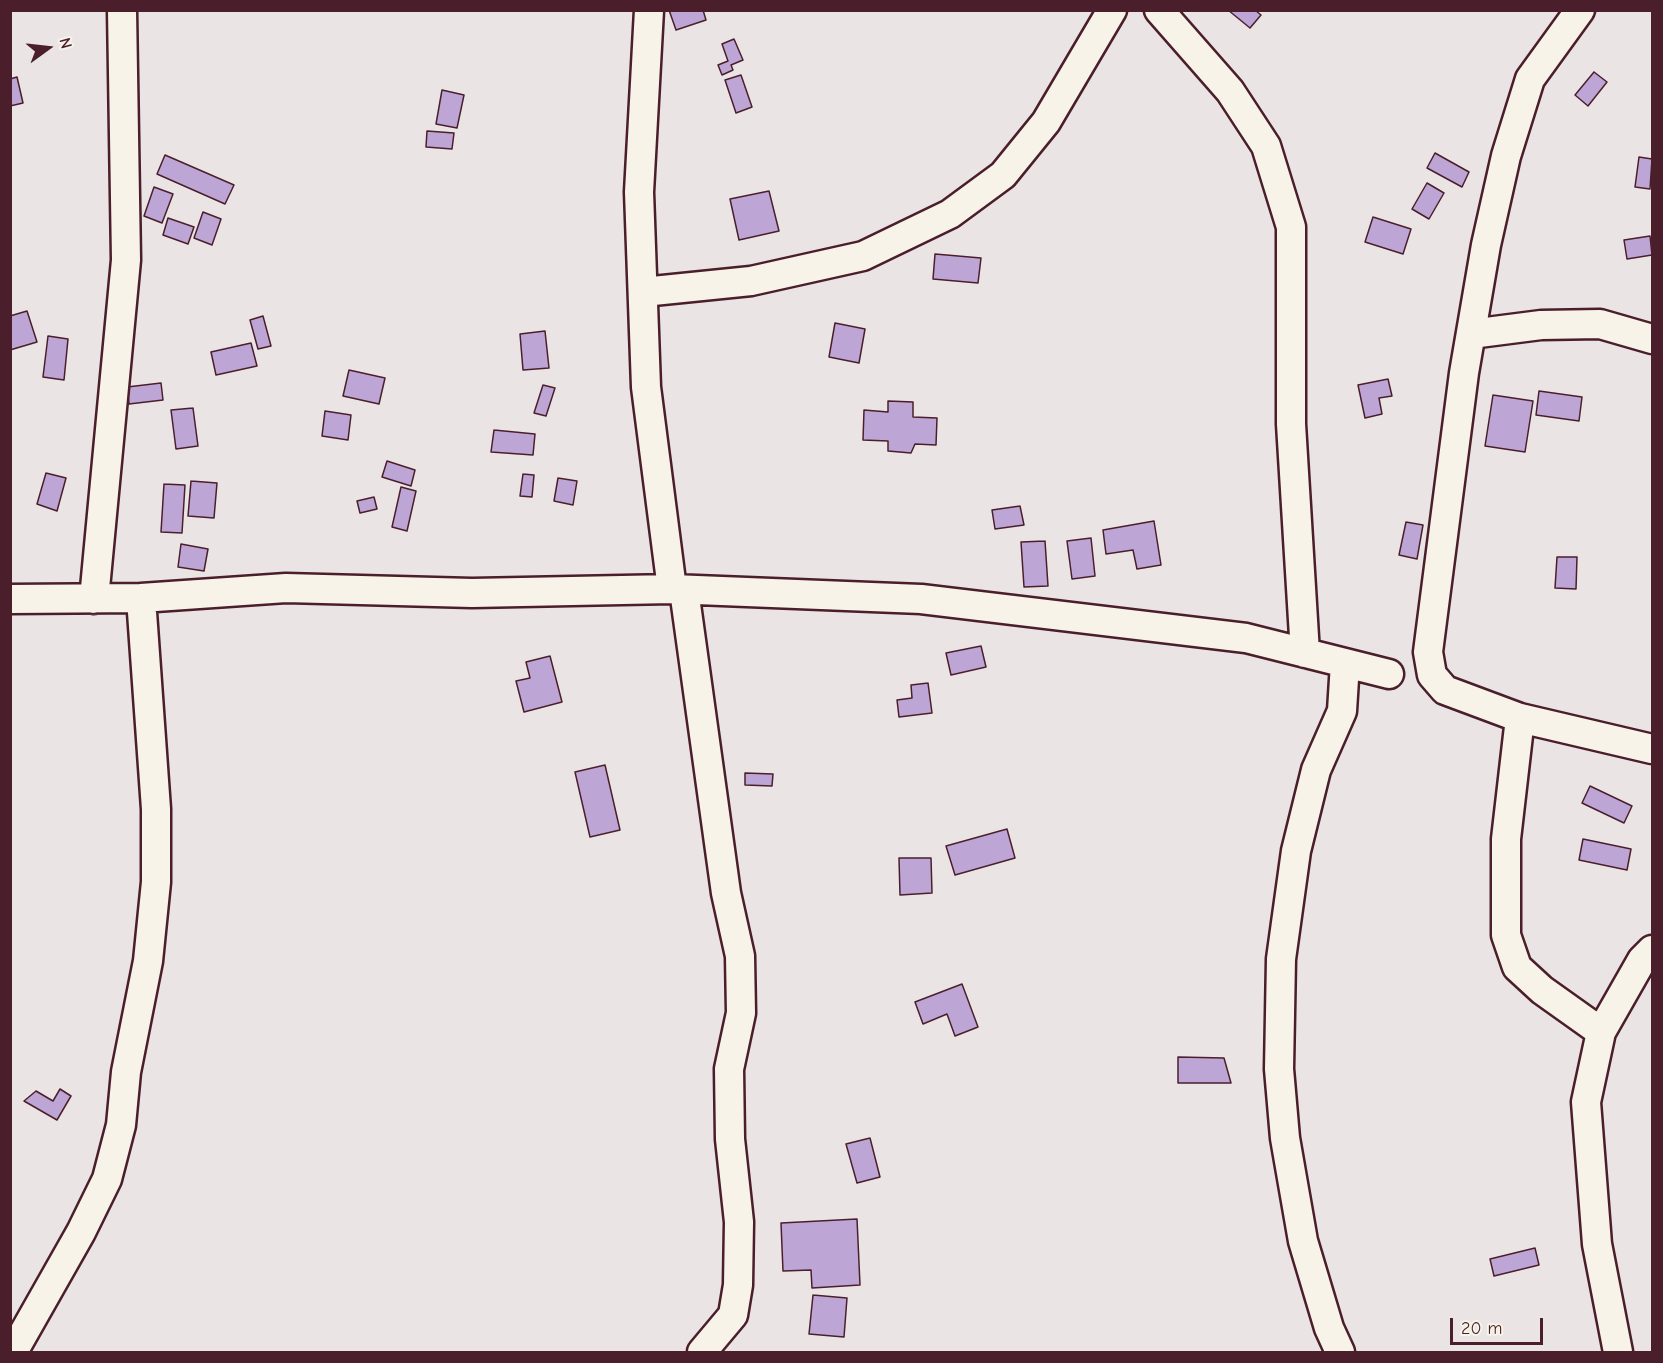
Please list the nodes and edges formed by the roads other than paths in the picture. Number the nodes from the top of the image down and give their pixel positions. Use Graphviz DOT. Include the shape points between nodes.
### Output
graph roads {
  1 [pos="122,10"];
  2 [pos="649,10"];
  3 [pos="1112,10"];
  4 [pos="1159,10"];
  5 [pos="1580,10"];
  6 [pos="643,292"];
  7 [pos="1471,334"];
  8 [pos="1653,339"];
  9 [pos="678,590"];
  10 [pos="141,598"];
  11 [pos="10,599"];
  12 [pos="94,599"];
  13 [pos="1305,653"];
  14 [pos="1345,663"];
  15 [pos="1389,674"];
  16 [pos="1520,718"];
  17 [pos="1653,749"];
  18 [pos="1653,950"];
  19 [pos="1601,1032"];
  20 [pos="13,1353"];
  21 [pos="702,1353"];
  22 [pos="1340,1353"];
  23 [pos="1618,1353"];
  1 -- 12 [label="street" via="126,260"];
  2 -- 6 [label="street" via="639,192"];
  3 -- 6 [label="street" via="1039,131 1003,175 950,213 863,256 751,281"];
  4 -- 13 [label="street" via="1230,91 1266,146 1291,227 1291,424"];
  5 -- 7 [label="street" via="1530,79 1506,156"];
  6 -- 9 [label="street" via="646,387"];
  7 -- 8 [label="street" via="1541,325 1600,324"];
  7 -- 16 [label="street" via="1428,652 1432,675 1445,690"];
  9 -- 10 [label="street" via="472,593 286,588"];
  9 -- 13 [label="street" via="921,600 1246,638"];
  9 -- 21 [label="street" via="726,893 740,956 741,1013 729,1069 730,1139 739,1222 738,1285 733,1315"];
  10 -- 12 [label="street"];
  10 -- 20 [label="street" via="156,809 156,882 148,961 126,1072 121,1125 107,1179"];
  11 -- 12 [label="street"];
  13 -- 14 [label="street"];
  14 -- 15 [label="street"];
  14 -- 22 [label="street" via="1342,711 1316,770 1296,851 1281,959 1279,1069 1285,1138 1303,1241"];
  16 -- 17 [label="street"];
  16 -- 19 [label="street" via="1506,839 1506,935 1517,967"];
  18 -- 19 [label="street" via="1642,960"];
  19 -- 23 [label="street" via="1586,1102 1597,1244"];
}
